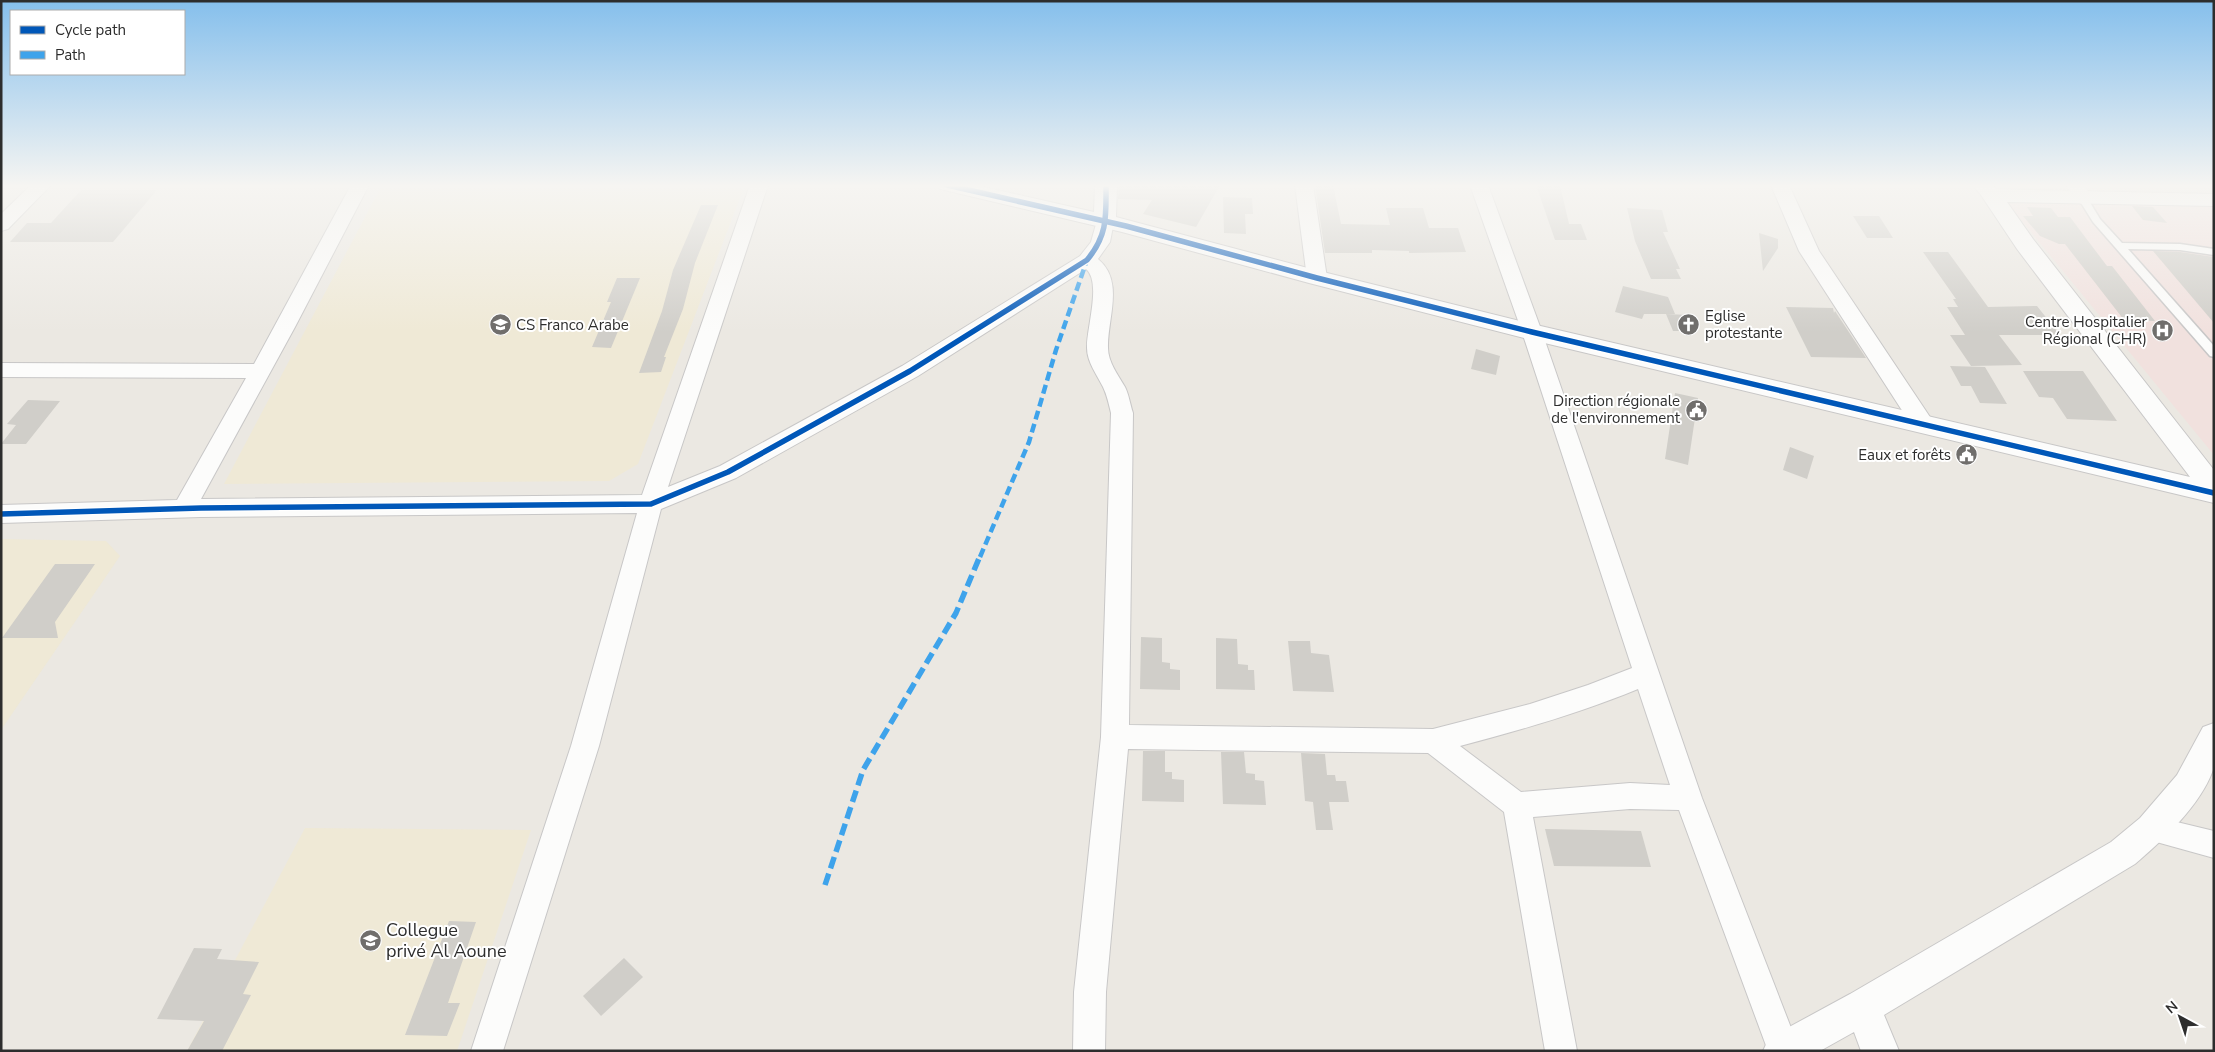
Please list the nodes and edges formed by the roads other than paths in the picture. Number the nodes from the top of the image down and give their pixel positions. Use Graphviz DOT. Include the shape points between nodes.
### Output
graph roads {
  1 [pos="334,234"];
  2 [pos="742,234"];
  3 [pos="1104,234"];
  4 [pos="1154,234"];
  5 [pos="1311,234"];
  6 [pos="1497,234"];
  7 [pos="1802,234"];
  8 [pos="2018,234"];
  9 [pos="2109,234"];
  10 [pos="2120,246"];
  11 [pos="2214,252"];
  12 [pos="1087,260"];
  13 [pos="1317,278"];
  14 [pos="1532,332"];
  15 [pos="2214,353"];
  16 [pos="1,370"];
  17 [pos="261,371"];
  18 [pos="1922,423"];
  19 [pos="2214,489"];
  20 [pos="2214,493"];
  21 [pos="651,504"];
  22 [pos="184,508"];
  23 [pos="1,514"];
  24 [pos="1646,674"];
  25 [pos="1115,737"];
  26 [pos="2214,737"];
  27 [pos="1434,740"];
  28 [pos="1688,798"];
  29 [pos="1517,805"];
  30 [pos="2152,828"];
  31 [pos="2214,845"];
  32 [pos="1863,1006"];
  33 [pos="1783,1050"];
  34 [pos="487,1051"];
  35 [pos="1088,1051"];
  36 [pos="1561,1051"];
  37 [pos="1880,1051"];
  1 -- 17 [label="street"];
  2 -- 21 [label="street"];
  3 -- 12 [label="street" via="1099,248"];
  4 -- 13 [label="street"];
  5 -- 13 [label="street"];
  6 -- 14 [label="street"];
  7 -- 18 [label="street" via="1810,251"];
  8 -- 19 [label="street"];
  9 -- 10 [label="lane"];
  10 -- 11 [label="lane" via="2180,247"];
  10 -- 15 [label="lane"];
  12 -- 21 [label="street" via="892,380 728,472"];
  12 -- 25 [label="street" via="1098,269 1102,278 1097,349 1122,413"];
  13 -- 14 [label="street"];
  14 -- 18 [label="street"];
  14 -- 24 [label="street"];
  16 -- 17 [label="street"];
  17 -- 22 [label="street"];
  18 -- 20 [label="street"];
  21 -- 22 [label="street"];
  21 -- 34 [label="street" via="585,746"];
  22 -- 23 [label="street"];
  24 -- 27 [label="street" via="1530,716"];
  24 -- 28 [label="street"];
  25 -- 27 [label="street"];
  25 -- 35 [label="street" via="1090,992"];
  26 -- 30 [label="street" via="2188,785"];
  27 -- 29 [label="street"];
  28 -- 29 [label="street" via="1630,796"];
  28 -- 33 [label="street"];
  29 -- 36 [label="street"];
  30 -- 31 [label="street"];
  30 -- 32 [label="street" via="2123,853"];
  32 -- 33 [label="street"];
  32 -- 37 [label="street"];
}
